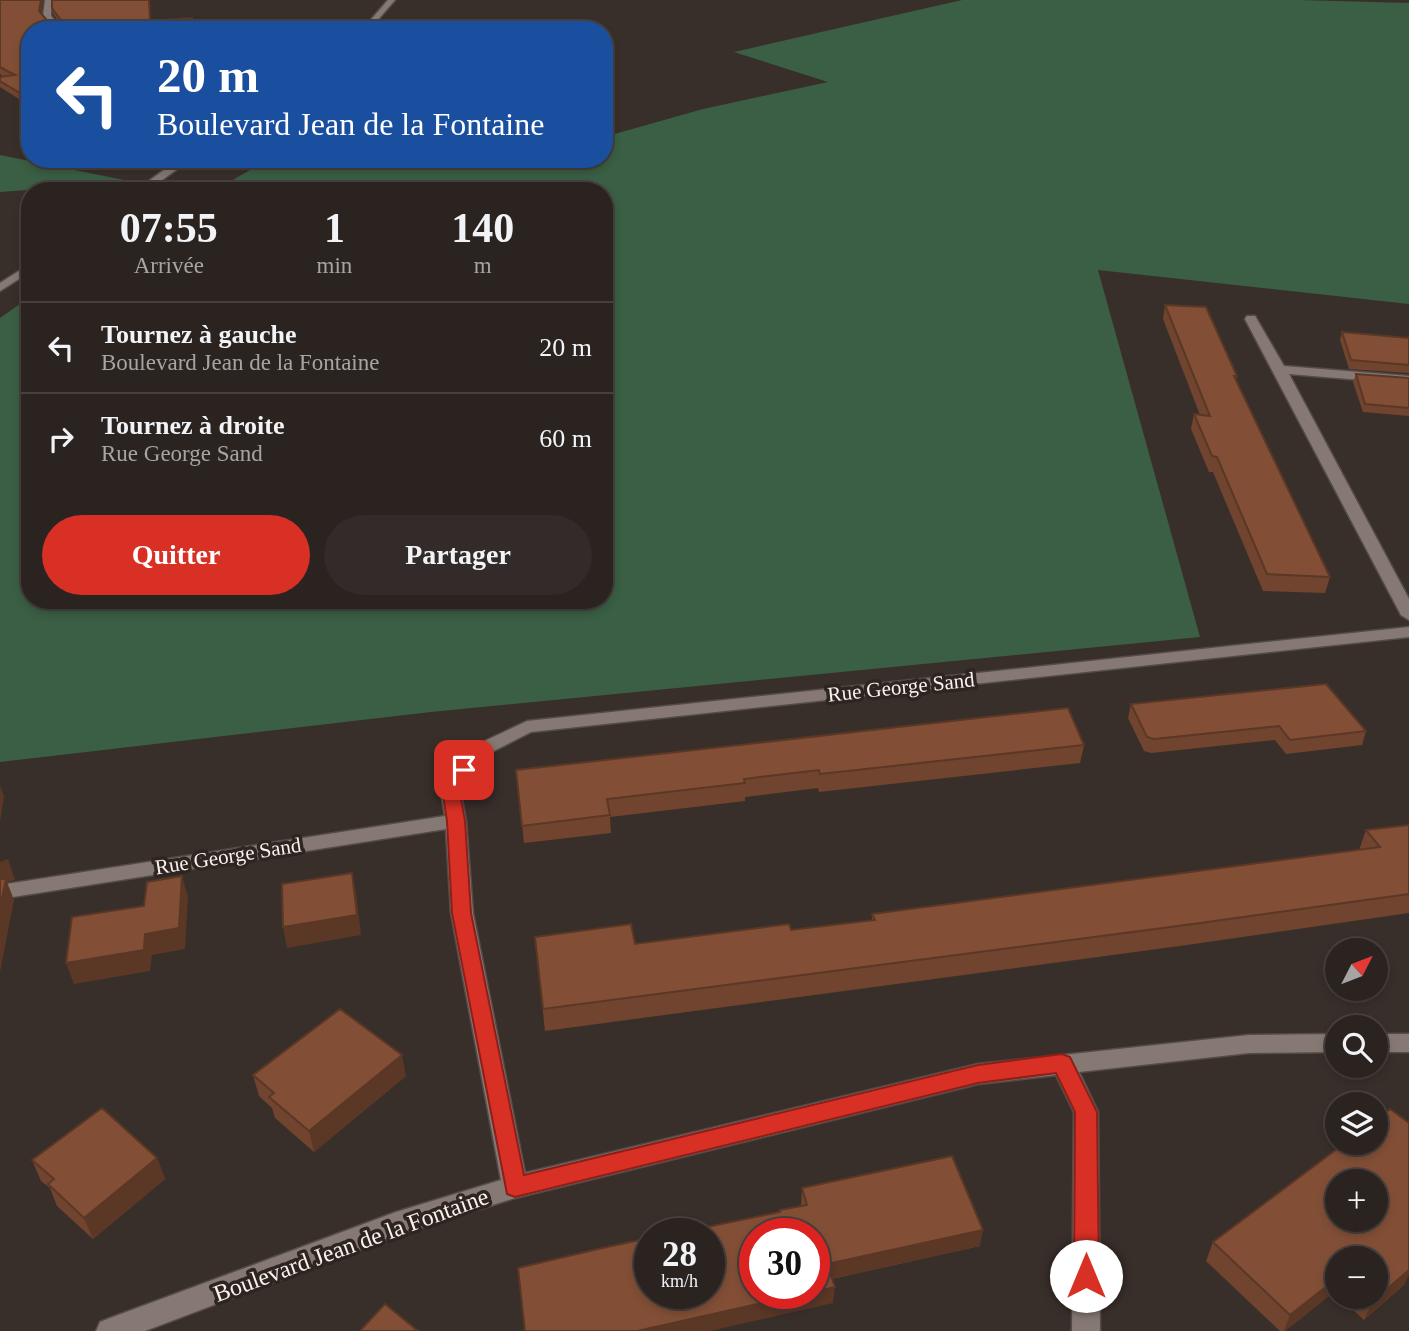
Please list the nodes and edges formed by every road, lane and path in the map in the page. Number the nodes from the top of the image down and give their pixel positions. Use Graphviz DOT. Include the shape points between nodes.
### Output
graph roads {
  1 [pos="48,0"];
  2 [pos="392,0"];
  3 [pos="51,21"];
  4 [pos="373,21"];
  5 [pos="173,168"];
  6 [pos="153,182"];
  7 [pos="21,273"];
  8 [pos="0,288"];
  9 [pos="1251,319"];
  10 [pos="1280,369"];
  11 [pos="1409,380"];
  12 [pos="1409,615"];
  13 [pos="1409,632"];
  14 [pos="456,821"];
  15 [pos="0,892"];
  16 [pos="1325,1043"];
  17 [pos="1388,1043"];
  18 [pos="1409,1043"];
  19 [pos="1062,1063"];
  20 [pos="515,1187"];
  21 [pos="110,1331"];
  22 [pos="1086,1331"];
  1 -- 3 [label="street"];
  2 -- 4 [label="street"];
  5 -- 6 [label="street"];
  7 -- 8 [label="street"];
  9 -- 10 [label="street"];
  10 -- 11 [label="street"];
  10 -- 12 [label="street"];
  13 -- 14 [label="street, Rue George Sand" via="527,727 477,752 450,788"];
  14 -- 15 [label="street, Rue George Sand"];
  14 -- 20 [label="street, Rue George Sand" via="462,913"];
  16 -- 19 [label="street, Boulevard Jean de la Fontaine" via="1249,1044"];
  17 -- 18 [label="street"];
  19 -- 20 [label="street, Boulevard Jean de la Fontaine" via="978,1074"];
  19 -- 22 [label="street" via="1086,1112"];
  20 -- 21 [label="street, Boulevard Jean de la Fontaine" via="396,1224"];
}
